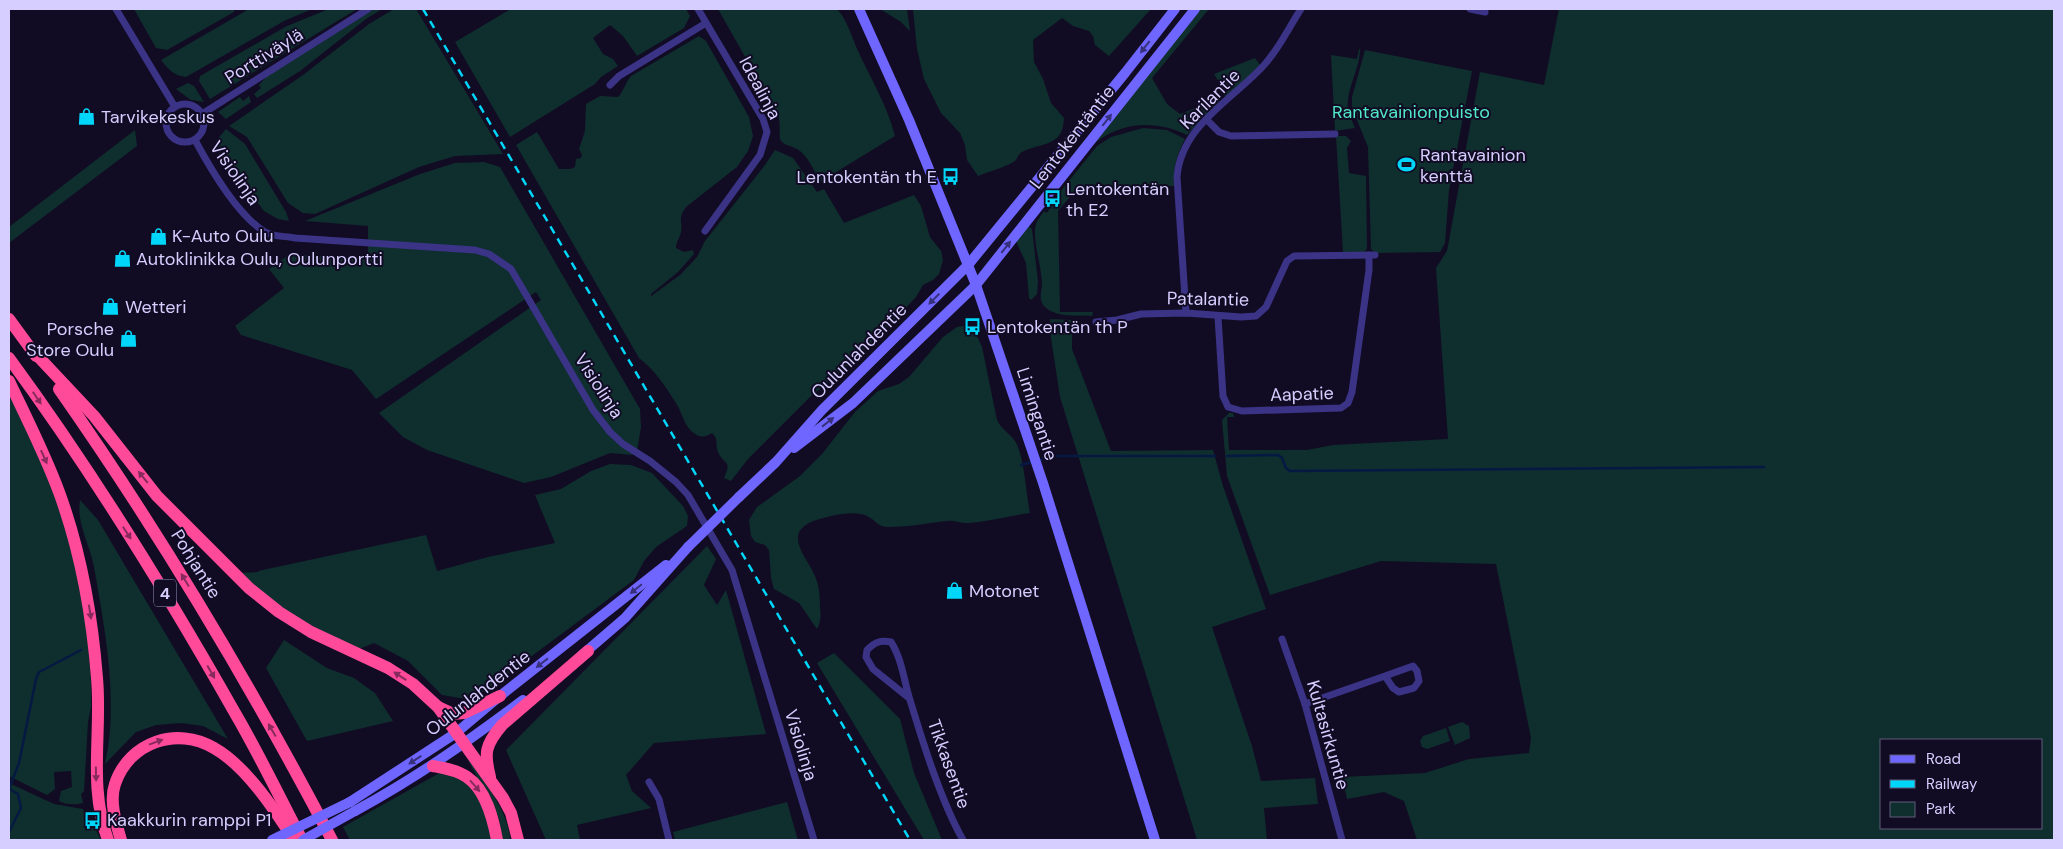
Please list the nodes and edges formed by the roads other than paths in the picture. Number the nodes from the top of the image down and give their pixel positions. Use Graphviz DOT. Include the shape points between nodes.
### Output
graph roads {
  1 [pos="116,9"];
  2 [pos="368,9"];
  3 [pos="698,9"];
  4 [pos="859,9"];
  5 [pos="1174,9"];
  6 [pos="1195,9"];
  7 [pos="1301,9"];
  8 [pos="1470,9"];
  9 [pos="1484,12"];
  10 [pos="706,23"];
  11 [pos="610,85"];
  12 [pos="175,107"];
  13 [pos="202,114"];
  14 [pos="1206,119"];
  15 [pos="1336,134"];
  16 [pos="195,140"];
  17 [pos="705,231"];
  18 [pos="1372,255"];
  19 [pos="968,265"];
  20 [pos="976,285"];
  21 [pos="1186,313"];
  22 [pos="1218,317"];
  23 [pos="9,319"];
  24 [pos="1096,322"];
  25 [pos="32,351"];
  26 [pos="9,358"];
  27 [pos="9,381"];
  28 [pos="776,462"];
  29 [pos="688,547"];
  30 [pos="1282,639"];
  31 [pos="588,651"];
  32 [pos="1385,676"];
  33 [pos="500,696"];
  34 [pos="909,698"];
  35 [pos="1305,704"];
  36 [pos="438,707"];
  37 [pos="456,733"];
  38 [pos="464,744"];
  39 [pos="432,766"];
  40 [pos="296,772"];
  41 [pos="491,782"];
  42 [pos="649,782"];
  43 [pos="352,807"];
  44 [pos="108,840"];
  45 [pos="121,840"];
  46 [pos="272,840"];
  47 [pos="294,840"];
  48 [pos="303,840"];
  49 [pos="332,840"];
  50 [pos="340,840"];
  51 [pos="497,840"];
  52 [pos="518,840"];
  53 [pos="669,840"];
  54 [pos="814,840"];
  55 [pos="964,840"];
  56 [pos="1155,840"];
  57 [pos="1342,840"];
  1 -- 12 [label="street"];
  2 -- 13 [label="street, Porttiväylä"];
  3 -- 10 [label="street, Idealinja"];
  4 -- 19 [label="main road, Limingantie" via="909,120"];
  5 -- 19 [label="main road, Lentokentäntie, one-way"];
  20 -- 6 [label="main road, Lentokentäntie, one-way"];
  7 -- 14 [label="street, Karilantie" via="1268,60 1250,81"];
  8 -- 9 [label="street"];
  10 -- 11 [label="street" via="619,76"];
  10 -- 17 [label="street, Idealinja" via="763,119 766,132 760,155"];
  12 -- 13 [label="street" via="190,105"];
  12 -- 16 [label="street" via="166,119 169,133 180,142"];
  13 -- 16 [label="street" via="204,128"];
  14 -- 15 [label="street" via="1219,132 1231,136"];
  14 -- 21 [label="street, Karilantie" via="1186,145 1176,176"];
  16 -- 54 [label="street, Visiolinja" via="209,166 244,215 266,233 295,238 475,250 489,254 510,269 593,410 623,444 650,461 688,495 732,570"];
  18 -- 22 [label="street, Patalantie" via="1294,256 1287,261 1260,314"];
  18 -- 22 [label="street, Aapatie" via="1352,392 1348,404 1340,408 1242,411 1228,406 1223,396"];
  19 -- 20 [label="main road, Limingantie"];
  19 -- 28 [label="main road, Oulunlahdentie, one-way" via="822,410"];
  28 -- 20 [label="main road, Oulunlahdentie, one-way" via="853,403"];
  20 -- 56 [label="main road, Limingantie" via="1043,483"];
  21 -- 22 [label="street, Patalantie"];
  21 -- 24 [label="street, Patalantie" via="1134,315"];
  23 -- 25 [label="highway, Pohjantie / 4"];
  36 -- 25 [label="highway, one-way" via="413,684 388,668 310,632 249,588 158,496 94,416"];
  40 -- 25 [label="highway, Pohjantie / 4, one-way" via="166,548"];
  26 -- 48 [label="highway, 4, one-way" via="153,572 236,714"];
  27 -- 44 [label="highway, one-way" via="59,491 86,587 98,681 96,786"];
  28 -- 29 [label="main road, Oulunlahdentie, bridge"];
  29 -- 31 [label="main road, Oulunlahdentie" via="625,618"];
  29 -- 33 [label="main road, Oulunlahdentie, one-way"];
  30 -- 35 [label="street, Kultasirkuntie"];
  31 -- 38 [label="main road, Oulunlahdentie"];
  31 -- 41 [label="highway" via="491,738 486,760"];
  32 -- 32 [label="street" via="1413,666 1419,681 1414,688 1399,692"];
  32 -- 35 [label="street"];
  33 -- 36 [label="highway" via="464,714 452,714"];
  33 -- 37 [label="main road, Oulunlahdentie"];
  34 -- 34 [label="street, Tikkasentie" via="891,642 874,643 867,650 869,663"];
  34 -- 55 [label="street, Tikkasentie" via="943,795"];
  35 -- 57 [label="street, Kultasirkuntie"];
  36 -- 37 [label="highway"];
  37 -- 38 [label="highway"];
  37 -- 43 [label="main road, Oulunlahdentie, one-way"];
  38 -- 39 [label="main road, Oulunlahdentie"];
  38 -- 41 [label="highway"];
  39 -- 43 [label="main road, Oulunlahdentie" via="403,785"];
  39 -- 51 [label="highway, one-way" via="453,770 467,777 480,790 491,813"];
  40 -- 49 [label="highway, Pohjantie / 4"];
  40 -- 50 [label="highway"];
  41 -- 52 [label="highway" via="511,813"];
  42 -- 53 [label="street" via="659,799"];
  43 -- 46 [label="main road, Oulunlahdentie, bridge"];
  43 -- 48 [label="main road, Oulunlahdentie, bridge"];
  45 -- 47 [label="highway, one-way" via="112,802 114,785 131,756 167,737 205,743 227,757 244,772 274,809"];
}
